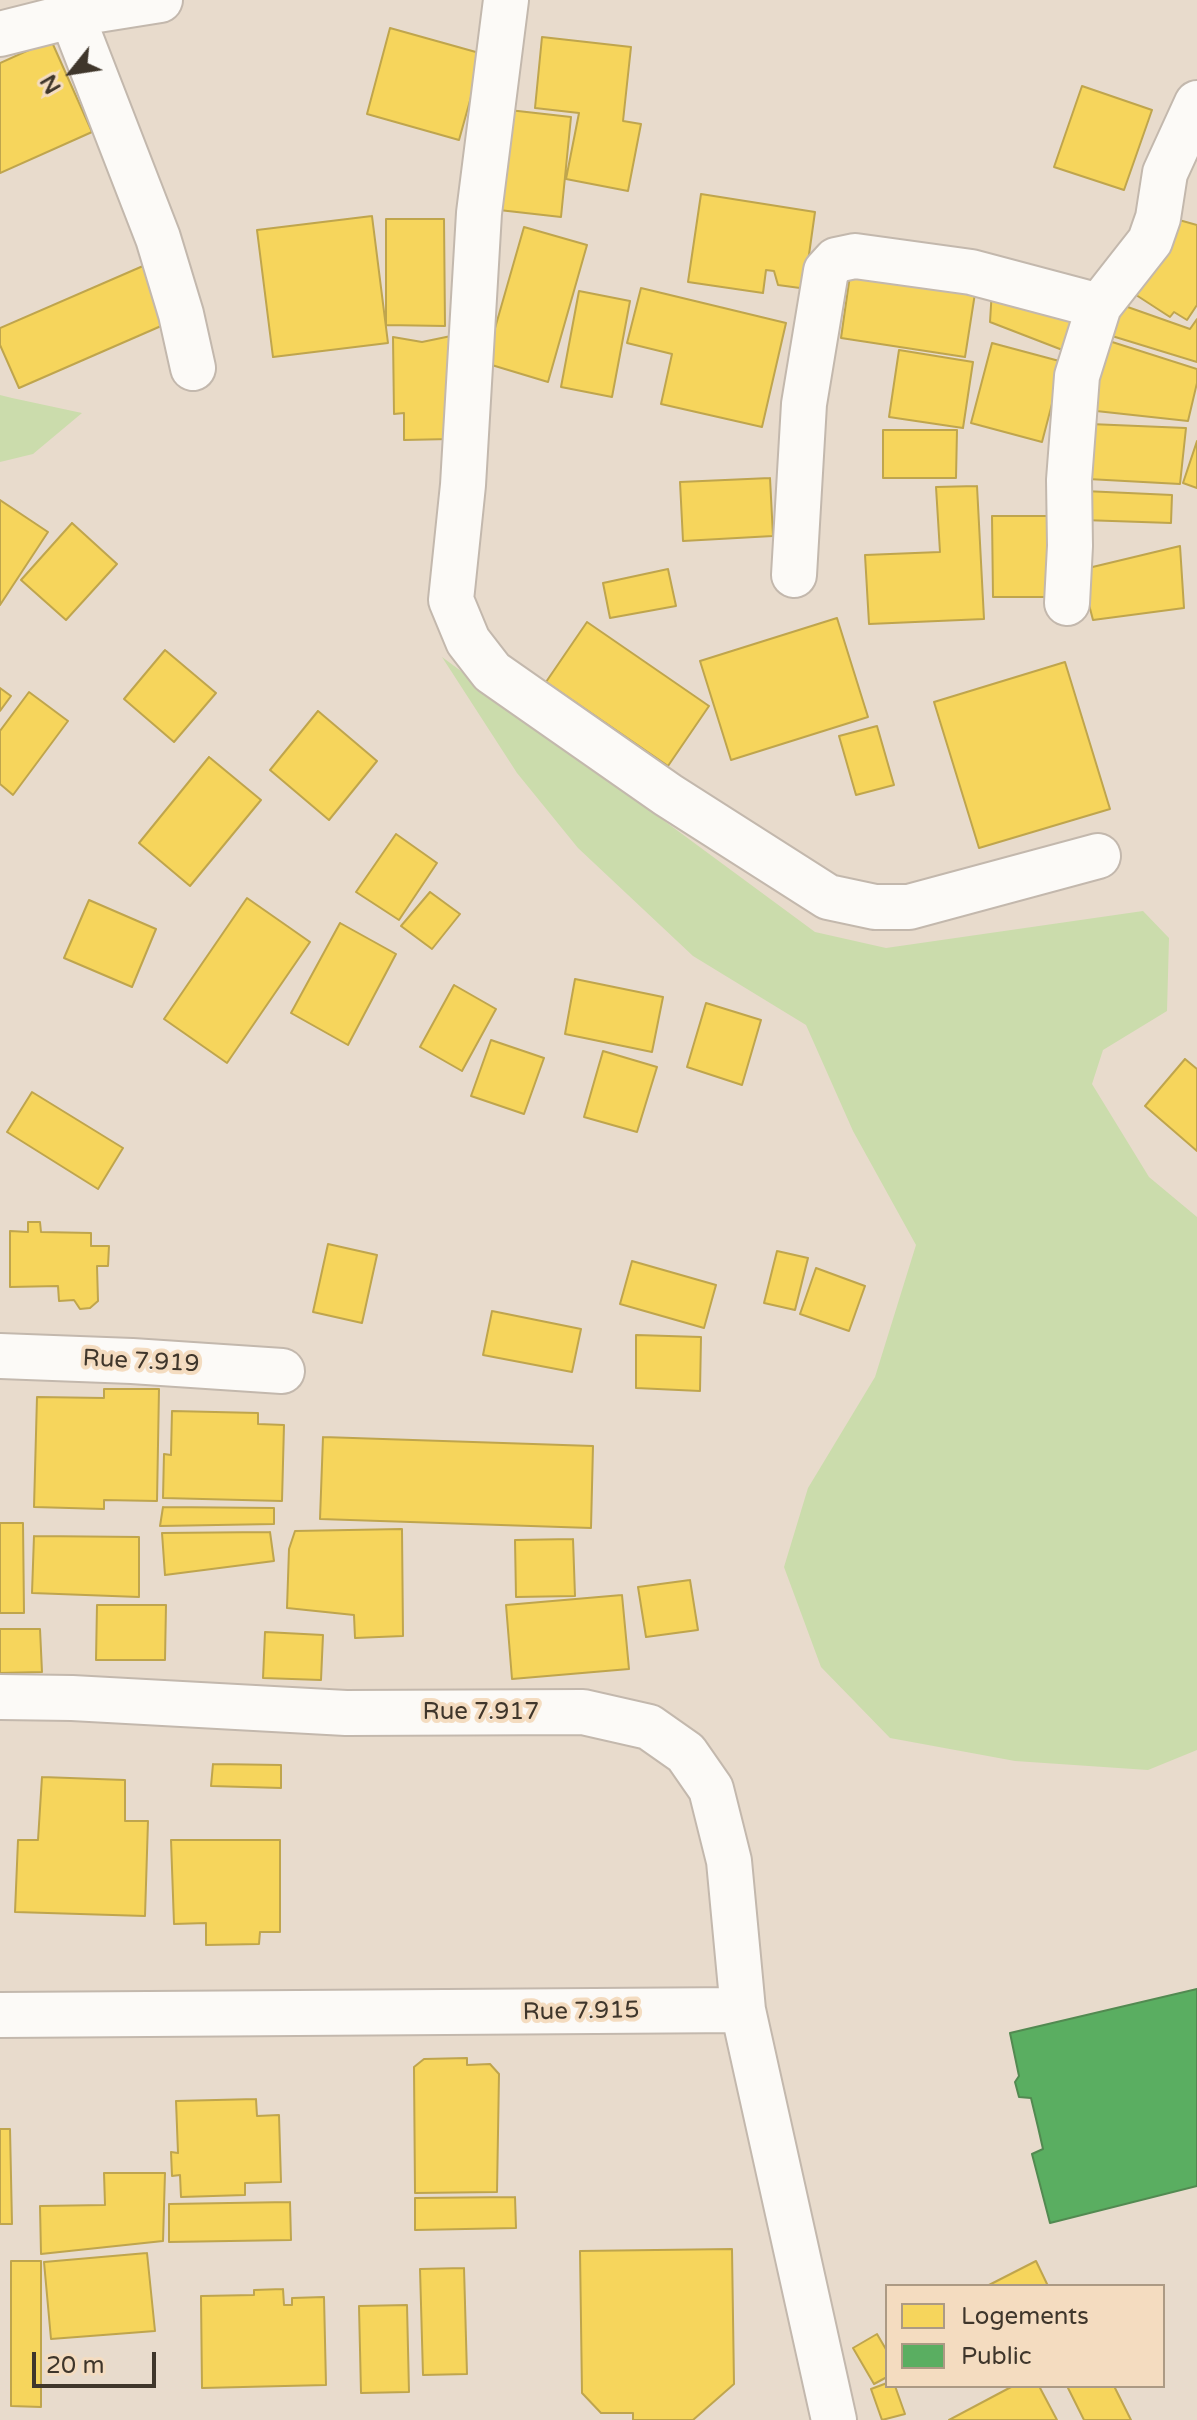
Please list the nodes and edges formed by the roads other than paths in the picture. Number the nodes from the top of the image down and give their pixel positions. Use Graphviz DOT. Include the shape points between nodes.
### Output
graph roads {
  1 [pos="160,0"];
  2 [pos="506,0"];
  3 [pos="86,9"];
  4 [pos="0,34"];
  5 [pos="1197,103"];
  6 [pos="1099,306"];
  7 [pos="193,368"];
  8 [pos="794,575"];
  9 [pos="1067,603"];
  10 [pos="1098,856"];
  11 [pos="0,1356"];
  12 [pos="282,1371"];
  13 [pos="0,1697"];
  14 [pos="743,2010"];
  15 [pos="0,2015"];
  16 [pos="834,2420"];
  1 -- 3 [label="street"];
  2 -- 10 [label="street" via="479,213 451,600 468,641 492,672 668,795 828,897 875,907 909,907"];
  3 -- 4 [label="street"];
  3 -- 7 [label="street"];
  5 -- 6 [label="street" via="1165,173 1150,241"];
  6 -- 8 [label="street" via="971,272 855,256 836,260 826,271 804,404"];
  6 -- 9 [label="street" via="1077,376"];
  11 -- 12 [label="street, Rue 7.919"];
  13 -- 14 [label="street, Rue 7.917" via="346,1713 583,1712 649,1727 686,1753 711,1789 729,1861"];
  14 -- 15 [label="street, Rue 7.915"];
  14 -- 16 [label="street"];
}
